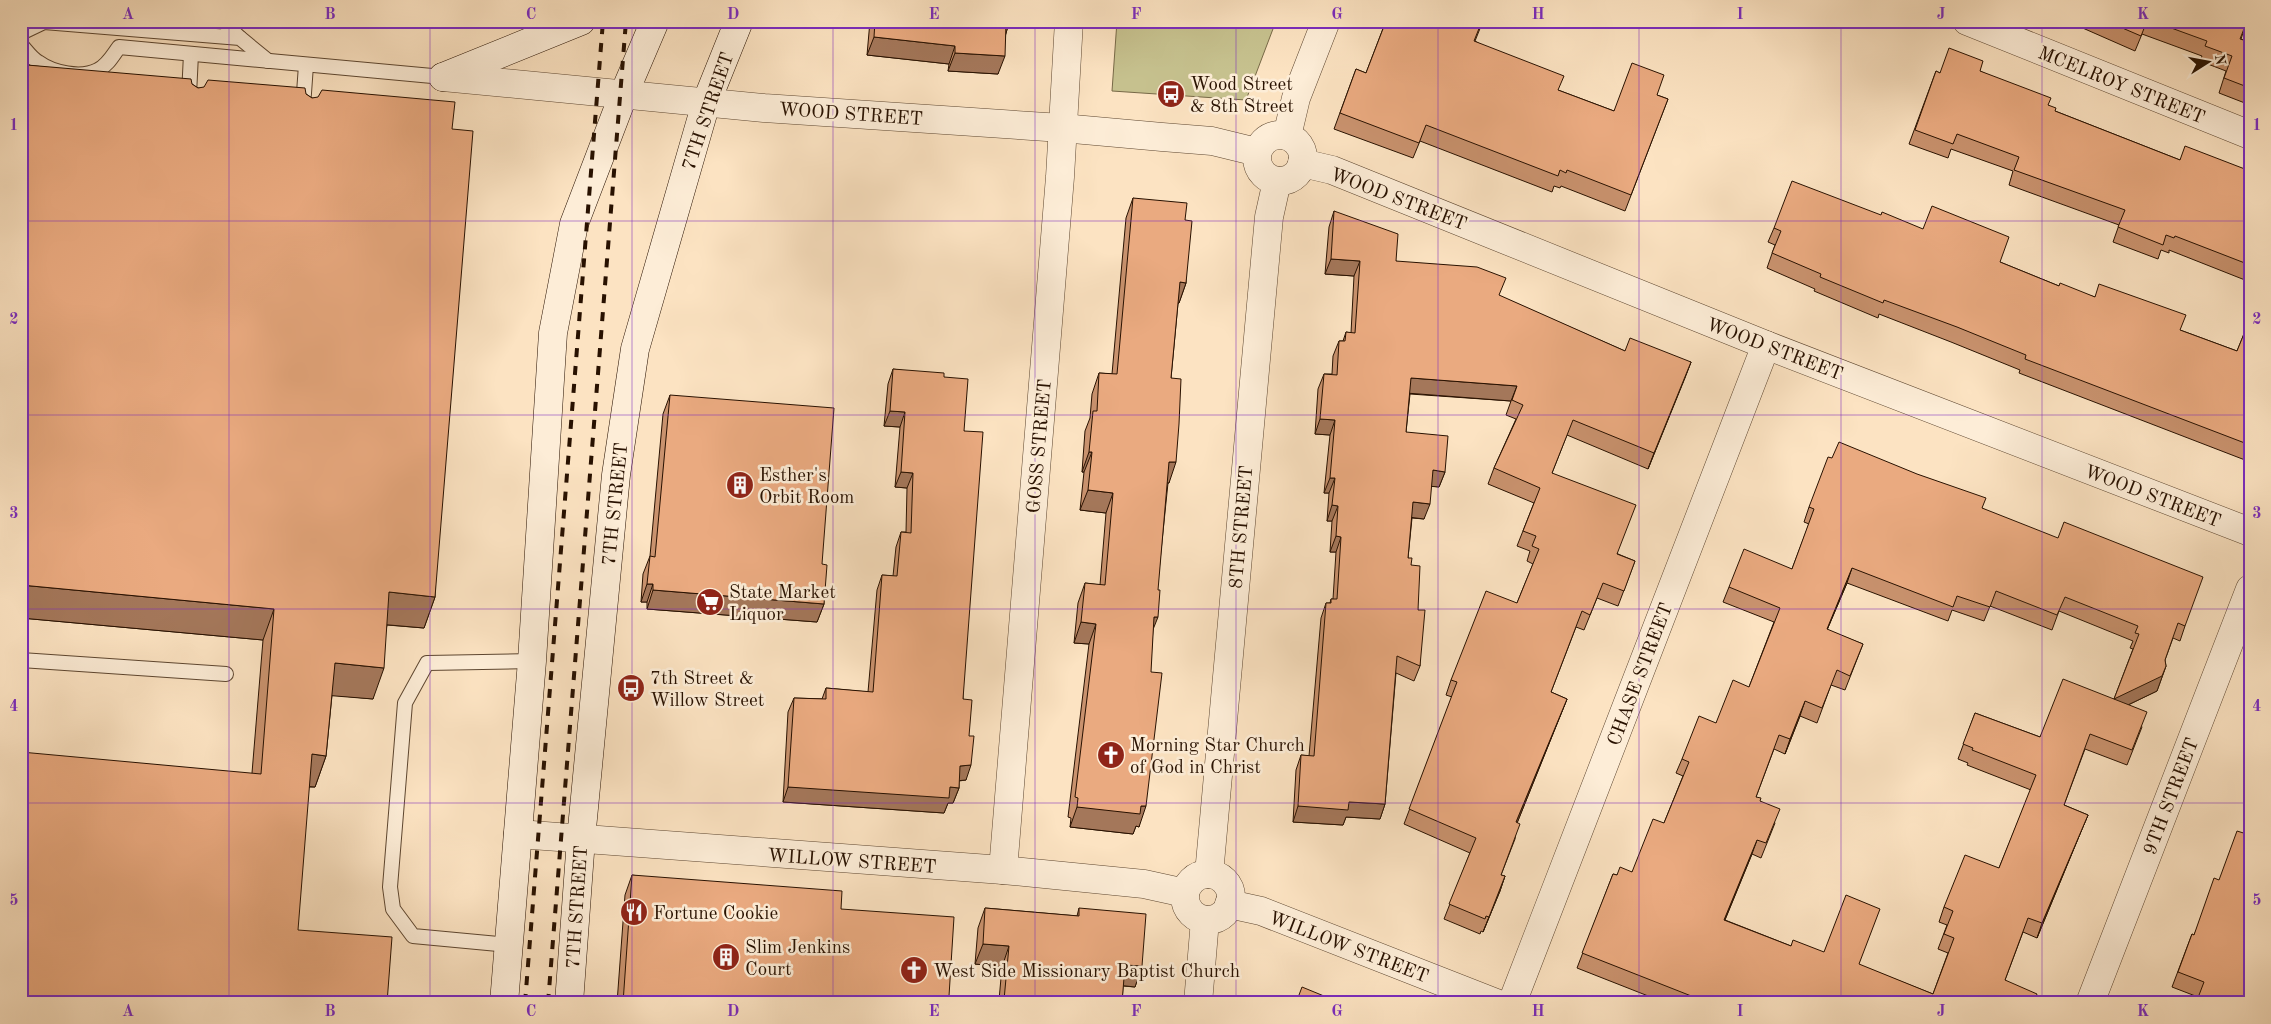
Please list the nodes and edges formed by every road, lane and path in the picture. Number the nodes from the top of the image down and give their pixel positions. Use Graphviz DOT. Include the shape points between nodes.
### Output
graph roads {
  1 [pos="222,21"];
  2 [pos="581,21"];
  3 [pos="655,21"];
  4 [pos="739,21"];
  5 [pos="1069,21"];
  6 [pos="1326,21"];
  7 [pos="1967,21"];
  8 [pos="21,33"];
  9 [pos="240,38"];
  10 [pos="21,45"];
  11 [pos="190,54"];
  12 [pos="268,61"];
  13 [pos="306,65"];
  14 [pos="443,78"];
  15 [pos="622,96"];
  16 [pos="706,103"];
  17 [pos="188,111"];
  18 [pos="302,121"];
  19 [pos="1062,128"];
  20 [pos="2250,135"];
  21 [pos="1287,136"];
  22 [pos="1257,152"];
  23 [pos="1302,163"];
  24 [pos="1277,181"];
  25 [pos="1766,345"];
  26 [pos="2250,532"];
  27 [pos="2250,589"];
  28 [pos="21,660"];
  29 [pos="532,661"];
  30 [pos="226,674"];
  31 [pos="518,834"];
  32 [pos="581,839"];
  33 [pos="1003,870"];
  34 [pos="1209,874"];
  35 [pos="1185,893"];
  36 [pos="1229,904"];
  37 [pos="1205,920"];
  38 [pos="509,945"];
  39 [pos="504,1003"];
  40 [pos="569,1003"];
  41 [pos="1198,1003"];
  42 [pos="1496,1003"];
  43 [pos="1512,1003"];
  44 [pos="2090,1003"];
  1 -- 9 [label="lane"];
  2 -- 14 [label="street"];
  3 -- 15 [label="street"];
  4 -- 16 [label="street, 7TH STREET"];
  5 -- 19 [label="street, GOSS STREET"];
  6 -- 21 [label="street" via="1296,98"];
  7 -- 20 [label="street, MCELROY STREET"];
  8 -- 9 [label="lane" via="44,22"];
  9 -- 12 [label="lane"];
  10 -- 11 [label="lane" via="37,62 52,70 76,74 97,71 110,61 119,47"];
  11 -- 12 [label="lane"];
  11 -- 17 [label="lane"];
  12 -- 13 [label="lane"];
  13 -- 14 [label="lane"];
  13 -- 18 [label="lane"];
  14 -- 15 [label="street, WOOD STREET"];
  15 -- 16 [label="street, WOOD STREET"];
  15 -- 29 [label="street" via="574,224 553,333"];
  16 -- 19 [label="street, WOOD STREET"];
  16 -- 32 [label="street, 7TH STREET" via="635,349 616,476"];
  19 -- 22 [label="street, WOOD STREET" via="1212,142"];
  19 -- 33 [label="street, GOSS STREET"];
  21 -- 22 [label="street" via="1272,136"];
  21 -- 23 [label="street" via="1300,147"];
  22 -- 24 [label="street" via="1263,174"];
  23 -- 24 [label="street" via="1293,176"];
  23 -- 25 [label="street, WOOD STREET" via="1332,170"];
  24 -- 34 [label="street, 8TH STREET" via="1269,217"];
  25 -- 26 [label="street, WOOD STREET"];
  25 -- 43 [label="street, CHASE STREET"];
  27 -- 44 [label="street, 9TH STREET"];
  28 -- 30 [label="lane"];
  29 -- 31 [label="street"];
  29 -- 38 [label="lane" via="427,663 405,703 404,712 390,887 393,909 413,936"];
  31 -- 32 [label="street, WILLOW STREET"];
  31 -- 38 [label="street"];
  32 -- 33 [label="street, WILLOW STREET"];
  32 -- 40 [label="street, 7TH STREET"];
  33 -- 35 [label="street, WILLOW STREET" via="1144,884"];
  34 -- 35 [label="street" via="1193,879"];
  34 -- 36 [label="street" via="1226,884"];
  35 -- 37 [label="street" via="1189,911"];
  36 -- 37 [label="street" via="1220,916"];
  36 -- 42 [label="street, WILLOW STREET" via="1261,911"];
  37 -- 41 [label="street"];
  38 -- 39 [label="street"];
}
